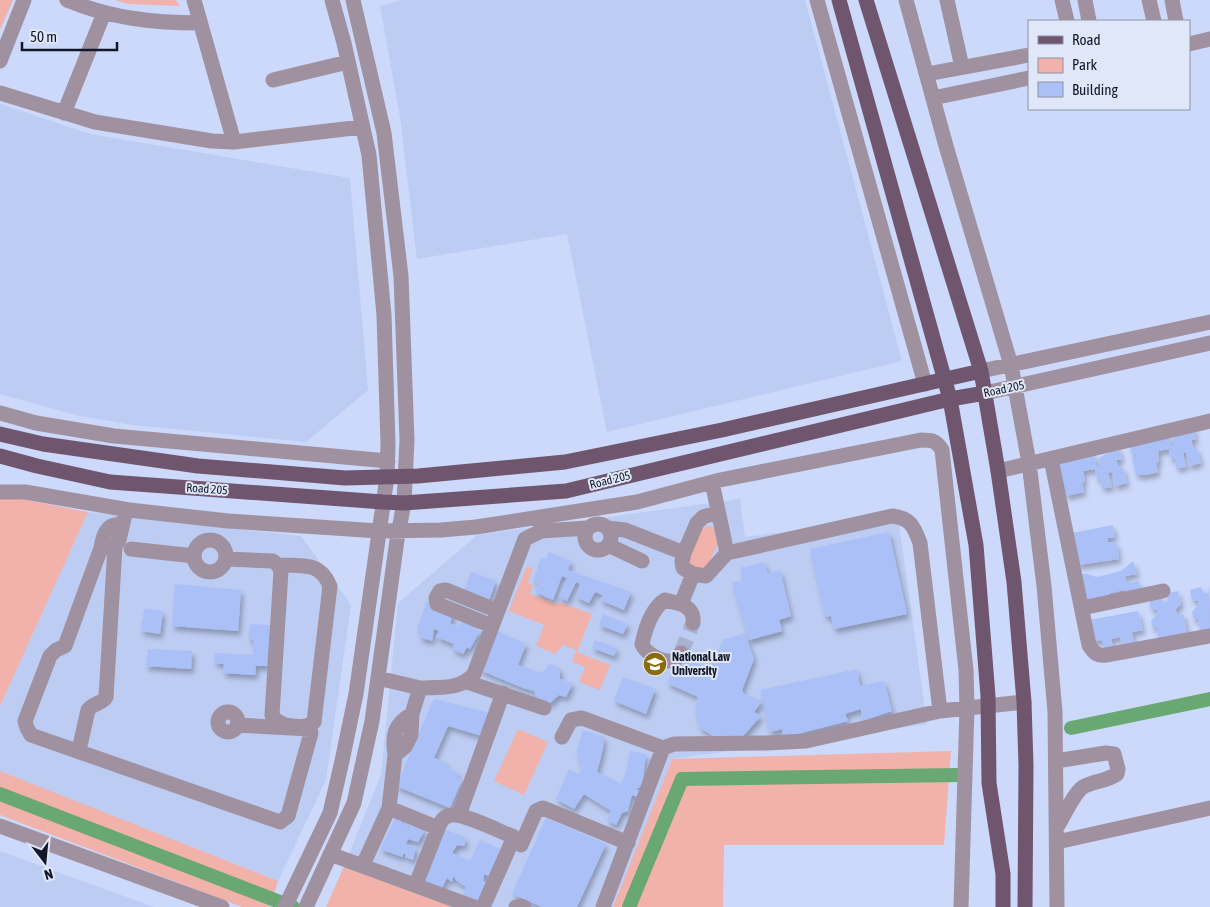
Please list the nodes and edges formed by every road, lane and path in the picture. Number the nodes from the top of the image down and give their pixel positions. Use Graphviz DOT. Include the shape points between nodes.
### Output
graph roads {
  1 [pos="24,0"];
  2 [pos="67,0"];
  3 [pos="194,0"];
  4 [pos="332,0"];
  5 [pos="353,0"];
  6 [pos="817,0"];
  7 [pos="839,0"];
  8 [pos="866,0"];
  9 [pos="906,0"];
  10 [pos="947,0"];
  11 [pos="1062,0"];
  12 [pos="1085,0"];
  13 [pos="1149,0"];
  14 [pos="1172,0"];
  15 [pos="104,13"];
  16 [pos="1066,20"];
  17 [pos="1090,20"];
  18 [pos="1154,20"];
  19 [pos="1173,20"];
  20 [pos="200,23"];
  21 [pos="1210,39"];
  22 [pos="1190,44"];
  23 [pos="1028,54"];
  24 [pos="0,61"];
  25 [pos="348,62"];
  26 [pos="962,67"];
  27 [pos="926,74"];
  28 [pos="1028,78"];
  29 [pos="273,80"];
  30 [pos="0,93"];
  31 [pos="933,98"];
  32 [pos="64,113"];
  33 [pos="362,127"];
  34 [pos="234,142"];
  35 [pos="1210,322"];
  36 [pos="1210,343"];
  37 [pos="1011,365"];
  38 [pos="981,371"];
  39 [pos="945,379"];
  40 [pos="925,384"];
  41 [pos="1016,386"];
  42 [pos="985,393"];
  43 [pos="950,399"];
  44 [pos="0,413"];
  45 [pos="1210,421"];
  46 [pos="0,434"];
  47 [pos="1,459"];
  48 [pos="1051,459"];
  49 [pos="388,461"];
  50 [pos="1029,464"];
  51 [pos="998,471"];
  52 [pos="405,476"];
  53 [pos="387,477"];
  54 [pos="712,482"];
  55 [pos="0,492"];
  56 [pos="383,502"];
  57 [pos="404,502"];
  58 [pos="126,510"];
  59 [pos="718,512"];
  60 [pos="210,519"];
  61 [pos="588,528"];
  62 [pos="608,528"];
  63 [pos="379,531"];
  64 [pos="398,531"];
  65 [pos="209,540"];
  66 [pos="608,545"];
  67 [pos="108,547"];
  68 [pos="131,549"];
  69 [pos="684,553"];
  70 [pos="727,553"];
  71 [pos="194,556"];
  72 [pos="226,560"];
  73 [pos="642,561"];
  74 [pos="278,564"];
  75 [pos="693,574"];
  76 [pos="1163,591"];
  77 [pos="681,604"];
  78 [pos="488,607"];
  79 [pos="1082,608"];
  80 [pos="693,623"];
  81 [pos="492,626"];
  82 [pos="1210,636"];
  83 [pos="681,653"];
  84 [pos="378,678"];
  85 [pos="467,682"];
  86 [pos="420,688"];
  87 [pos="503,693"];
  88 [pos="1024,702"];
  89 [pos="988,707"];
  90 [pos="544,708"];
  91 [pos="967,708"];
  92 [pos="940,711"];
  93 [pos="238,724"];
  94 [pos="562,737"];
  95 [pos="663,748"];
  96 [pos="79,750"];
  97 [pos="1056,761"];
  98 [pos="389,808"];
  99 [pos="1210,808"];
  100 [pos="459,815"];
  101 [pos="0,826"];
  102 [pos="438,828"];
  103 [pos="1057,834"];
  104 [pos="628,843"];
  105 [pos="521,845"];
  106 [pos="330,854"];
  107 [pos="363,865"];
  108 [pos="416,884"];
  109 [pos="308,901"];
  110 [pos="222,907"];
  111 [pos="286,907"];
  112 [pos="474,907"];
  113 [pos="483,907"];
  114 [pos="516,907"];
  115 [pos="524,907"];
  116 [pos="603,907"];
  117 [pos="961,907"];
  118 [pos="1003,907"];
  119 [pos="1025,907"];
  120 [pos="1057,907"];
  1 -- 24 [label="street"];
  2 -- 15 [label="street"];
  3 -- 20 [label="street"];
  4 -- 25 [label="street"];
  5 -- 52 [label="street" via="384,133 401,276 407,440"];
  6 -- 40 [label="street"];
  7 -- 39 [label="main road"];
  8 -- 38 [label="main road"];
  9 -- 27 [label="street"];
  10 -- 26 [label="street"];
  11 -- 16 [label="street"];
  12 -- 17 [label="street"];
  13 -- 18 [label="street"];
  14 -- 19 [label="street"];
  15 -- 20 [label="street" via="161,23"];
  15 -- 32 [label="street"];
  20 -- 34 [label="street"];
  21 -- 22 [label="street"];
  23 -- 26 [label="street"];
  25 -- 29 [label="street"];
  25 -- 33 [label="street"];
  26 -- 27 [label="street"];
  27 -- 31 [label="street"];
  28 -- 31 [label="street"];
  30 -- 32 [label="street"];
  31 -- 37 [label="street"];
  32 -- 34 [label="street" via="95,122"];
  33 -- 34 [label="street"];
  33 -- 49 [label="street" via="368,154 384,315"];
  35 -- 37 [label="street, Road 205"];
  36 -- 41 [label="street, Road 205"];
  37 -- 38 [label="street, Road 205"];
  37 -- 41 [label="street"];
  38 -- 39 [label="main road, Road 205"];
  38 -- 42 [label="main road"];
  39 -- 40 [label="main road, Road 205"];
  39 -- 43 [label="main road"];
  40 -- 52 [label="main road, Road 205" via="565,462"];
  41 -- 42 [label="street, Road 205"];
  41 -- 50 [label="street"];
  42 -- 43 [label="main road, Road 205"];
  42 -- 51 [label="main road"];
  43 -- 57 [label="main road, Road 205" via="566,491"];
  43 -- 89 [label="main road" via="976,545"];
  44 -- 49 [label="street" via="114,436"];
  45 -- 48 [label="street"];
  46 -- 53 [label="main road, Road 205" via="43,444 198,466 345,478"];
  47 -- 56 [label="main road, Road 205" via="110,482"];
  48 -- 50 [label="street"];
  48 -- 79 [label="street"];
  49 -- 53 [label="street"];
  50 -- 51 [label="street"];
  50 -- 97 [label="street" via="1044,586"];
  51 -- 88 [label="main road" via="1014,582"];
  52 -- 53 [label="main road, Road 205"];
  52 -- 57 [label="street"];
  53 -- 56 [label="street"];
  54 -- 59 [label="street"];
  54 -- 64 [label="street" via="637,502 476,527"];
  54 -- 91 [label="street" via="921,440 932,440 938,444 942,450 966,670"];
  55 -- 58 [label="street" via="25,492"];
  56 -- 57 [label="main road, Road 205"];
  56 -- 63 [label="street"];
  57 -- 64 [label="street"];
  58 -- 60 [label="street"];
  58 -- 67 [label="street" via="119,540"];
  59 -- 69 [label="street" via="703,517 697,523"];
  59 -- 70 [label="street"];
  60 -- 63 [label="street"];
  60 -- 65 [label="street"];
  61 -- 62 [label="street" via="600,524"];
  61 -- 66 [label="street" via="584,536 590,547 597,550"];
  61 -- 81 [label="street" via="541,532 525,539"];
  62 -- 66 [label="street" via="611,536"];
  62 -- 69 [label="street" via="625,530"];
  63 -- 64 [label="street"];
  63 -- 111 [label="street" via="356,694 330,813"];
  64 -- 84 [label="street"];
  65 -- 71 [label="street" via="197,546"];
  65 -- 72 [label="street" via="222,544"];
  66 -- 73 [label="street"];
  67 -- 96 [label="street" via="106,697 89,707"];
  67 -- 96 [label="street" via="65,646 50,656 26,721 31,735"];
  68 -- 71 [label="street"];
  69 -- 75 [label="street" via="683,568"];
  70 -- 75 [label="street" via="706,576"];
  70 -- 92 [label="street" via="892,516 903,517 911,523 920,544"];
  71 -- 72 [label="street" via="197,566 206,572 221,569"];
  72 -- 74 [label="street" via="273,561"];
  74 -- 74 [label="street" via="320,570 330,586 314,722 307,726 279,723 272,715 281,571"];
  75 -- 77 [label="street"];
  76 -- 79 [label="street"];
  77 -- 80 [label="street" via="692,612"];
  77 -- 83 [label="street" via="665,600 659,604 642,644 647,653 666,660 672,661"];
  78 -- 81 [label="street" via="446,590 440,591 436,598 440,605"];
  79 -- 82 [label="street" via="1090,645 1099,656"];
  81 -- 85 [label="street" via="474,674"];
  84 -- 86 [label="street"];
  84 -- 106 [label="street" via="354,803"];
  85 -- 86 [label="street" via="456,686"];
  85 -- 87 [label="street"];
  86 -- 98 [label="street" via="412,714 411,735 405,747 395,755"];
  87 -- 90 [label="street"];
  87 -- 100 [label="street"];
  88 -- 89 [label="street"];
  88 -- 119 [label="main road"];
  89 -- 91 [label="street"];
  89 -- 118 [label="main road" via="989,783 1003,874"];
  91 -- 92 [label="street"];
  91 -- 117 [label="street"];
  92 -- 95 [label="street" via="806,741 674,744"];
  93 -- 96 [label="street" via="310,729 288,816 280,822"];
  94 -- 95 [label="street" via="571,720 582,718"];
  95 -- 104 [label="street"];
  97 -- 103 [label="street"];
  97 -- 103 [label="street" via="1114,754 1118,769 1112,778 1078,791"];
  98 -- 102 [label="street"];
  98 -- 107 [label="street"];
  99 -- 103 [label="street"];
  100 -- 102 [label="street" via="442,819"];
  100 -- 113 [label="street" via="514,837"];
  101 -- 110 [label="street"];
  102 -- 108 [label="street"];
  103 -- 120 [label="street"];
  104 -- 105 [label="street" via="544,808 536,811"];
  104 -- 116 [label="street"];
  106 -- 107 [label="street"];
  106 -- 109 [label="street"];
  107 -- 108 [label="street"];
  108 -- 112 [label="street"];
  114 -- 115 [label="street"];
}
